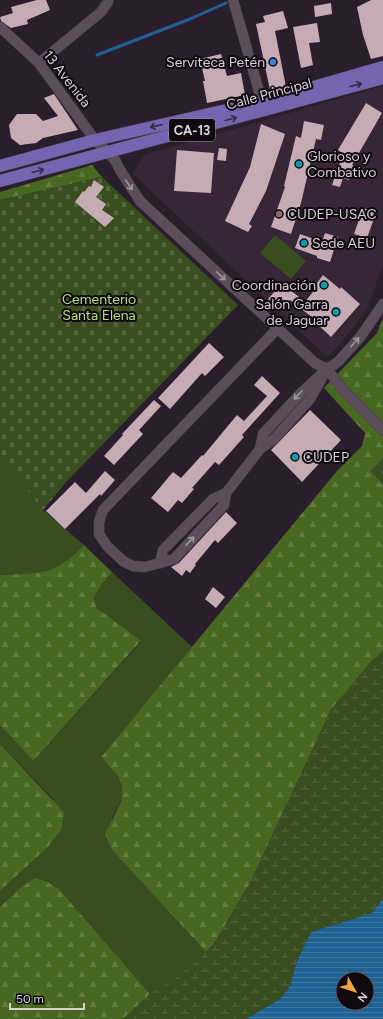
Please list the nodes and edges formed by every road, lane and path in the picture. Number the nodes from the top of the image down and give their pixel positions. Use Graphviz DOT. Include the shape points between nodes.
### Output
graph roads {
  1 [pos="108,0"];
  2 [pos="233,0"];
  3 [pos="0,27"];
  4 [pos="39,63"];
  5 [pos="383,67"];
  6 [pos="383,78"];
  7 [pos="262,102"];
  8 [pos="95,140"];
  9 [pos="108,152"];
  10 [pos="0,166"];
  11 [pos="0,181"];
  12 [pos="383,304"];
  13 [pos="278,328"];
  14 [pos="327,369"];
  15 [pos="383,430"];
  1 -- 4 [label="street" via="101,12"];
  2 -- 7 [label="street"];
  3 -- 4 [label="street, 13 Avenida"];
  4 -- 8 [label="street, 13 Avenida"];
  5 -- 7 [label="main road, Calle Principal / CA-13"];
  9 -- 6 [label="main road, Calle Principal / CA-13, one-way"];
  7 -- 8 [label="main road, Calle Principal / CA-13, one-way"];
  8 -- 9 [label="street, 13 Avenida"];
  8 -- 10 [label="main road, Calle Principal / CA-13"];
  11 -- 9 [label="main road, Calle Principal / CA-13, one-way"];
  9 -- 13 [label="street, 13 Avenida, one-way" via="140,201"];
  14 -- 12 [label="street, one-way" via="338,362 361,336"];
  13 -- 14 [label="street, 13 Avenida" via="315,363"];
  13 -- 14 [label="street" via="103,510 99,534 123,561 133,566 145,567 160,563 163,550 213,499 226,493 260,449 263,434"];
  14 -- 15 [label="street, 13 Avenida"];
}
